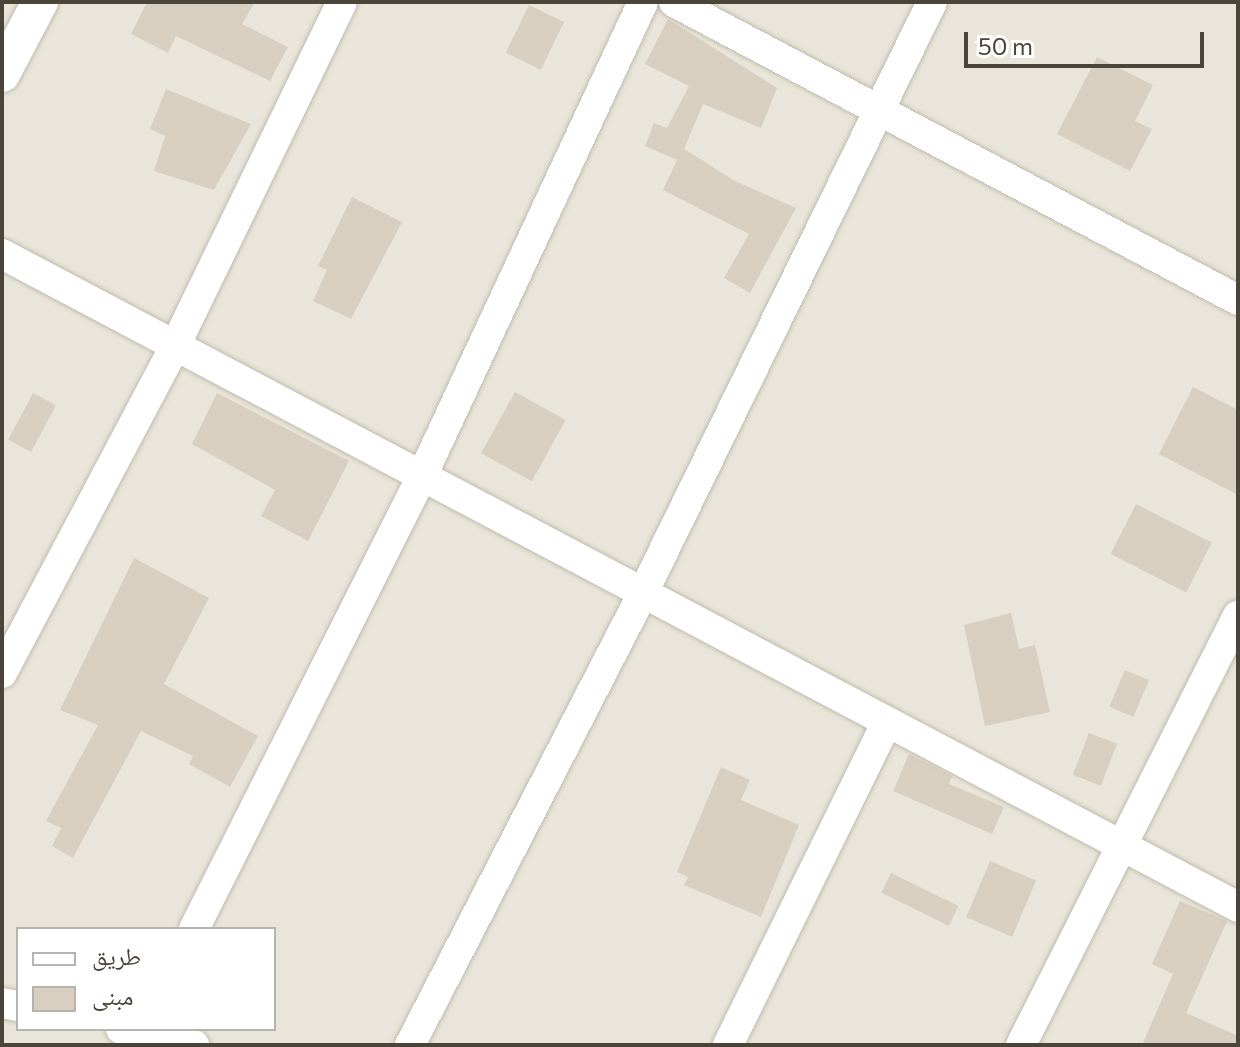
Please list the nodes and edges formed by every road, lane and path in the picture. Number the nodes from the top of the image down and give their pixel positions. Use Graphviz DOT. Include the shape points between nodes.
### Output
graph roads {
  1 [pos="40,2"];
  2 [pos="342,2"];
  3 [pos="643,2"];
  4 [pos="674,2"];
  5 [pos="932,2"];
  6 [pos="2,74"];
  7 [pos="878,110"];
  8 [pos="2,254"];
  9 [pos="1238,300"];
  10 [pos="175,346"];
  11 [pos="422,476"];
  12 [pos="643,593"];
  13 [pos="1238,616"];
  14 [pos="2,673"];
  15 [pos="887,722"];
  16 [pos="1124,847"];
  17 [pos="1238,907"];
  18 [pos="195,927"];
  19 [pos="135,1034"];
  20 [pos="194,1045"];
  21 [pos="410,1045"];
  22 [pos="728,1045"];
  23 [pos="1021,1045"];
  1 -- 6 [label="street"];
  2 -- 10 [label="street"];
  3 -- 11 [label="street"];
  4 -- 7 [label="street"];
  5 -- 7 [label="street"];
  7 -- 9 [label="street"];
  7 -- 12 [label="street"];
  8 -- 10 [label="street"];
  10 -- 11 [label="street"];
  10 -- 14 [label="street"];
  11 -- 12 [label="street"];
  11 -- 18 [label="street"];
  12 -- 15 [label="street"];
  12 -- 21 [label="street"];
  13 -- 16 [label="street"];
  15 -- 16 [label="street"];
  15 -- 22 [label="street"];
  16 -- 17 [label="street"];
  16 -- 23 [label="street"];
  19 -- 20 [label="street"];
}
